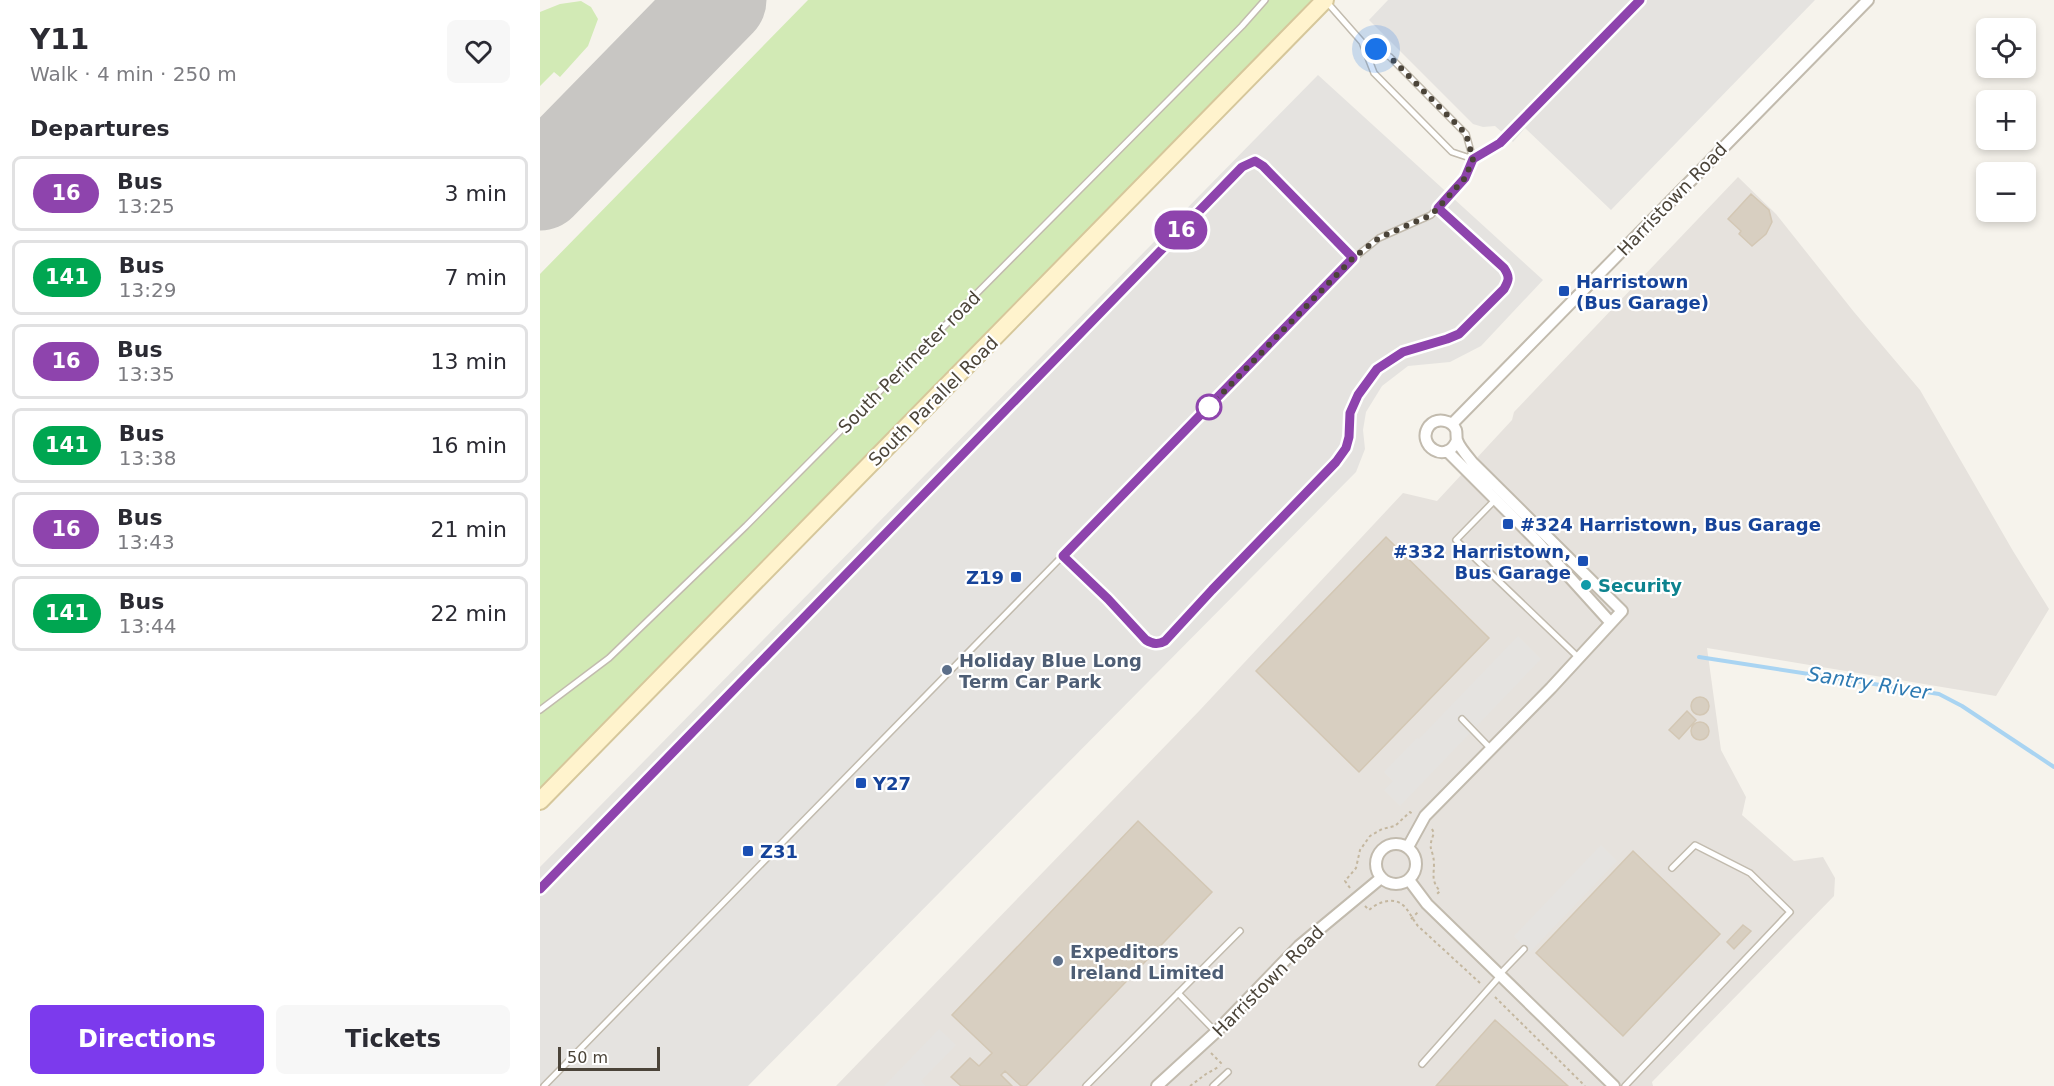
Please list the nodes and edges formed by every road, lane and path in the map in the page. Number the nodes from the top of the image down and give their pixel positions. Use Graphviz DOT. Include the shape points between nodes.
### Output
graph roads {
  1 [pos="1265,0"];
  2 [pos="1325,0"];
  3 [pos="1640,0"];
  4 [pos="1868,0"];
  5 [pos="1362,42"];
  6 [pos="1473,159"];
  7 [pos="1438,208"];
  8 [pos="1353,258"];
  9 [pos="1452,424"];
  10 [pos="1457,440"];
  11 [pos="1447,451"];
  12 [pos="1496,499"];
  13 [pos="1063,556"];
  14 [pos="1611,623"];
  15 [pos="1579,658"];
  16 [pos="540,710"];
  17 [pos="1462,719"];
  18 [pos="1491,749"];
  19 [pos="540,801"];
  20 [pos="1412,814"];
  21 [pos="1430,828"];
  22 [pos="1408,847"];
  23 [pos="1672,868"];
  24 [pos="1382,878"];
  25 [pos="1409,880"];
  26 [pos="1350,887"];
  27 [pos="540,889"];
  28 [pos="1436,896"];
  29 [pos="1365,905"];
  30 [pos="1418,912"];
  31 [pos="1411,919"];
  32 [pos="1240,931"];
  33 [pos="1524,949"];
  34 [pos="1500,975"];
  35 [pos="1483,986"];
  36 [pos="1178,993"];
  37 [pos="1492,994"];
  38 [pos="1216,1032"];
  39 [pos="1220,1062"];
  40 [pos="1422,1064"];
  41 [pos="1228,1072"];
  42 [pos="544,1086"];
  43 [pos="1086,1086"];
  44 [pos="1157,1086"];
  45 [pos="1190,1086"];
  46 [pos="1213,1086"];
  47 [pos="1585,1086"];
  48 [pos="1614,1086"];
  49 [pos="1625,1086"];
  1 -- 16 [label="lane, South Perimeter road" via="746,526 609,658"];
  2 -- 5 [label="lane"];
  2 -- 19 [label="main road, South Parallel Road"];
  3 -- 6 [label="lane" via="1500,143"];
  4 -- 9 [label="street, Harristown Road"];
  5 -- 6 [label="lane" via="1390,57 1466,134"];
  5 -- 6 [label="lane" via="1374,73 1452,152"];
  6 -- 7 [label="lane" via="1465,178"];
  7 -- 8 [label="lane" via="1431,215 1379,238"];
  7 -- 13 [label="lane" via="1504,268 1509,281 1459,334 1403,352 1377,369 1350,413 1346,448 1336,462 1165,641 1152,644 1146,640"];
  8 -- 13 [label="lane"];
  8 -- 27 [label="lane" via="1263,166 1255,161 1242,167"];
  9 -- 10 [label="street"];
  9 -- 11 [label="street" via="1437,421 1426,432 1430,447 1438,452"];
  10 -- 11 [label="street"];
  10 -- 14 [label="street" via="1473,463 1622,611"];
  11 -- 12 [label="street"];
  12 -- 14 [label="street"];
  12 -- 15 [label="lane" via="1456,540"];
  13 -- 42 [label="lane"];
  14 -- 15 [label="street"];
  15 -- 18 [label="street"];
  17 -- 18 [label="lane"];
  18 -- 22 [label="street" via="1425,816"];
  20 -- 26 [label="path" via="1395,826 1376,832 1365,843 1356,868 1345,881"];
  21 -- 28 [label="path" via="1434,833 1430,847 1432,875 1440,891"];
  22 -- 24 [label="street" via="1393,844 1380,852 1376,866"];
  22 -- 25 [label="street" via="1417,862"];
  23 -- 49 [label="lane" via="1695,845 1750,873 1790,912"];
  24 -- 25 [label="street" via="1396,884"];
  24 -- 38 [label="street, Harristown Road" via="1299,946"];
  25 -- 34 [label="street" via="1427,904"];
  29 -- 31 [label="path" via="1369,910 1383,902 1399,903"];
  30 -- 31 [label="path"];
  31 -- 35 [label="path"];
  32 -- 36 [label="lane"];
  33 -- 34 [label="lane"];
  34 -- 40 [label="lane"];
  34 -- 48 [label="street"];
  36 -- 38 [label="lane"];
  36 -- 43 [label="lane"];
  37 -- 47 [label="path"];
  38 -- 44 [label="street, Harristown Road"];
  39 -- 45 [label="path"];
  41 -- 46 [label="lane"];
}
